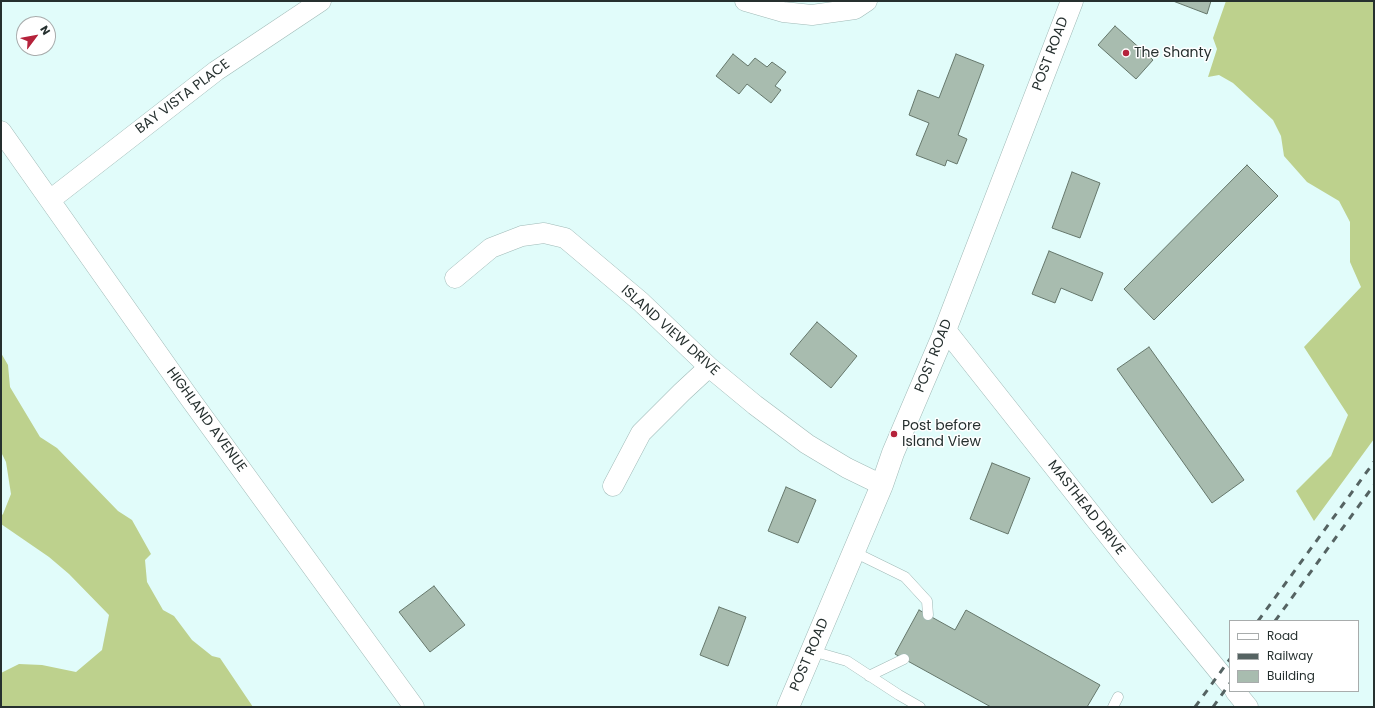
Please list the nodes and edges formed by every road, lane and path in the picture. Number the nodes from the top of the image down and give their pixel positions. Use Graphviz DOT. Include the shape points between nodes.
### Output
graph roads {
  1 [pos="321,1"];
  2 [pos="745,1"];
  3 [pos="867,1"];
  4 [pos="1072,1"];
  5 [pos="1,131"];
  6 [pos="50,200"];
  7 [pos="455,278"];
  8 [pos="945,329"];
  9 [pos="709,368"];
  10 [pos="882,485"];
  11 [pos="613,486"];
  12 [pos="854,552"];
  13 [pos="928,615"];
  14 [pos="812,651"];
  15 [pos="904,659"];
  16 [pos="869,676"];
  17 [pos="1229,684"];
  18 [pos="1236,692"];
  19 [pos="1118,697"];
  20 [pos="414,707"];
  21 [pos="788,707"];
  22 [pos="920,707"];
  23 [pos="1113,707"];
  24 [pos="1248,707"];
  1 -- 6 [label="street, BAY VISTA PLACE" via="216,71"];
  2 -- 3 [label="street" via="783,12 812,15 855,9"];
  4 -- 8 [label="main road, POST ROAD"];
  5 -- 6 [label="street, HIGHLAND AVENUE"];
  6 -- 20 [label="street, HIGHLAND AVENUE" via="188,396"];
  7 -- 9 [label="street, ISLAND VIEW DRIVE" via="491,248 522,236 544,233 564,238 641,302"];
  8 -- 10 [label="main road, POST ROAD"];
  8 -- 17 [label="street, MASTHEAD DRIVE"];
  9 -- 10 [label="street, ISLAND VIEW DRIVE" via="807,444 846,468"];
  9 -- 11 [label="street" via="641,434"];
  10 -- 12 [label="main road, POST ROAD"];
  12 -- 13 [label="lane" via="905,577 927,601"];
  12 -- 14 [label="main road, POST ROAD"];
  14 -- 16 [label="lane" via="847,661"];
  14 -- 21 [label="main road, POST ROAD"];
  15 -- 16 [label="lane"];
  16 -- 22 [label="lane"];
  18 -- 24 [label="street"];
  19 -- 23 [label="lane"];
}
